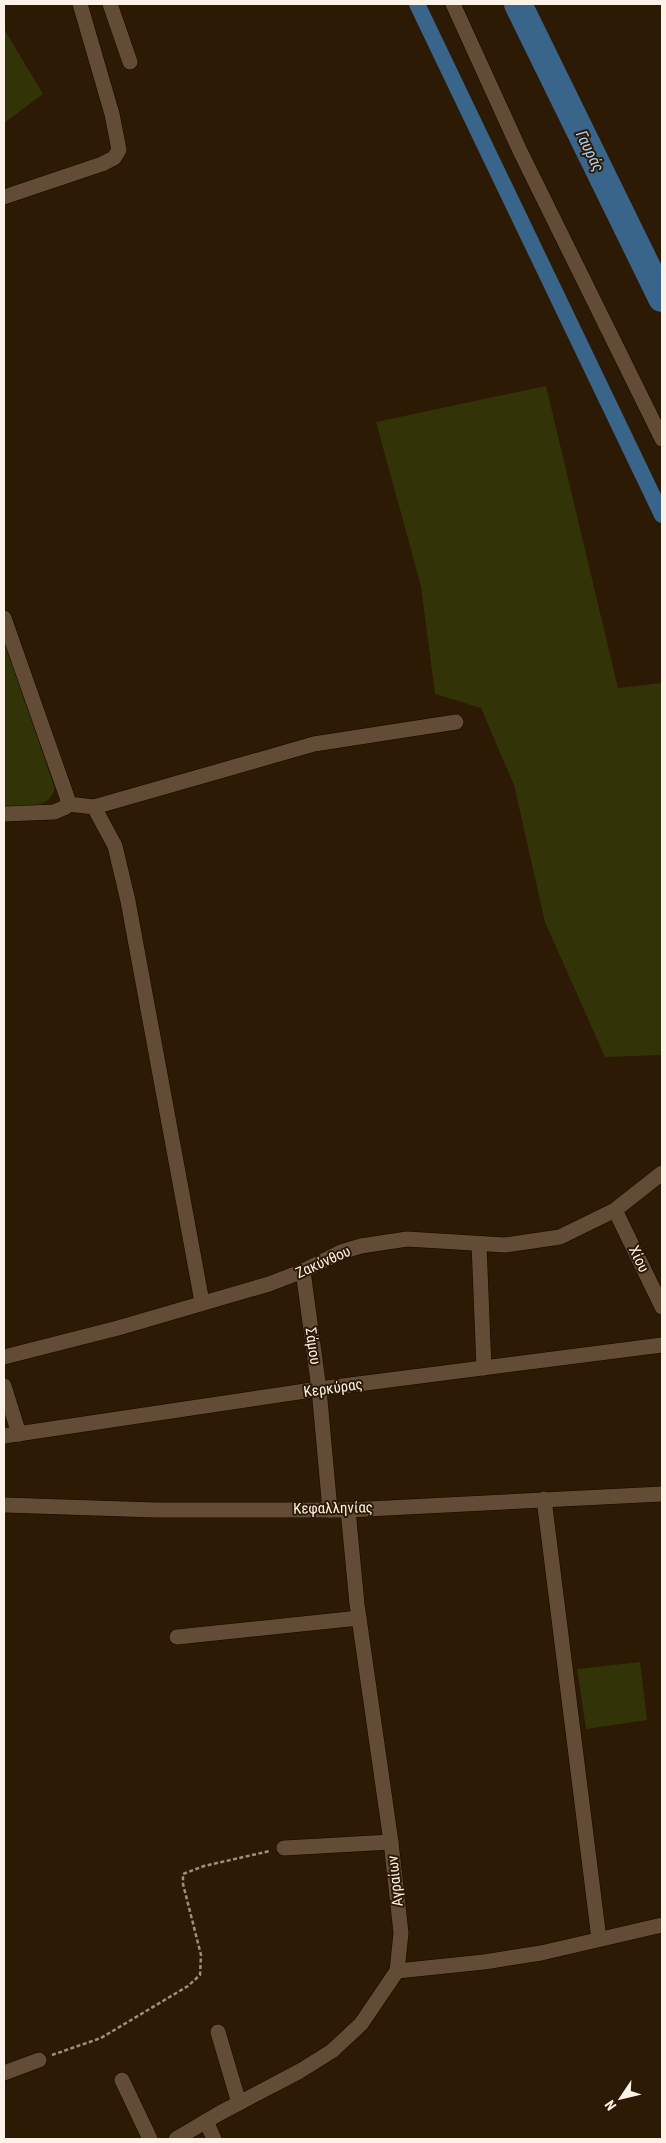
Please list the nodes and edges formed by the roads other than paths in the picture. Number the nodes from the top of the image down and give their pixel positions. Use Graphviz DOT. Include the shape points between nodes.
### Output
graph roads {
  1 [pos="80,4"];
  2 [pos="110,4"];
  3 [pos="454,4"];
  4 [pos="130,62"];
  5 [pos="4,197"];
  6 [pos="662,439"];
  7 [pos="4,618"];
  8 [pos="456,722"];
  9 [pos="68,804"];
  10 [pos="94,807"];
  11 [pos="4,814"];
  12 [pos="662,1173"];
  13 [pos="615,1210"];
  14 [pos="479,1244"];
  15 [pos="303,1271"];
  16 [pos="656,1276"];
  17 [pos="202,1302"];
  18 [pos="662,1307"];
  19 [pos="662,1345"];
  20 [pos="4,1357"];
  21 [pos="484,1368"];
  22 [pos="4,1386"];
  23 [pos="319,1390"];
  24 [pos="11,1435"];
  25 [pos="662,1494"];
  26 [pos="544,1499"];
  27 [pos="4,1505"];
  28 [pos="330,1510"];
  29 [pos="348,1510"];
  30 [pos="359,1618"];
  31 [pos="177,1637"];
  32 [pos="392,1842"];
  33 [pos="284,1848"];
  34 [pos="662,1925"];
  35 [pos="598,1939"];
  36 [pos="397,1971"];
  37 [pos="218,2032"];
  38 [pos="39,2060"];
  39 [pos="4,2072"];
  40 [pos="122,2080"];
  41 [pos="239,2103"];
  42 [pos="206,2121"];
  43 [pos="150,2139"];
  44 [pos="176,2139"];
  45 [pos="214,2139"];
  1 -- 5 [label="street" via="112,114 119,150 114,158 102,164"];
  2 -- 4 [label="street"];
  3 -- 6 [label="street" via="520,151"];
  7 -- 9 [label="street"];
  8 -- 10 [label="street" via="314,744"];
  9 -- 10 [label="street"];
  9 -- 11 [label="street" via="54,812"];
  10 -- 17 [label="street" via="115,846 125,886"];
  12 -- 13 [label="street, Ζακύνθου"];
  13 -- 14 [label="street, Ζακύνθου" via="560,1237 527,1243"];
  13 -- 16 [label="street, Χίου"];
  14 -- 15 [label="street, Ζακύνθου" via="386,1241 353,1248"];
  14 -- 21 [label="street"];
  15 -- 17 [label="street, Ζακύνθου"];
  15 -- 23 [label="street, Σάμου"];
  16 -- 18 [label="street, Χίου"];
  17 -- 20 [label="street, Ζακύνθου" via="118,1328"];
  19 -- 21 [label="street, Κερκύρας"];
  21 -- 23 [label="street, Κερκύρας"];
  22 -- 24 [label="street"];
  23 -- 24 [label="street, Κερκύρας"];
  23 -- 28 [label="street, Σάμου"];
  25 -- 26 [label="street, Κεφαλληνίας"];
  26 -- 29 [label="street, Κεφαλληνίας"];
  26 -- 35 [label="street"];
  27 -- 28 [label="street, Κεφαλληνίας" via="154,1510"];
  28 -- 29 [label="street, Κεφαλληνίας"];
  29 -- 30 [label="street, Αγραίων"];
  30 -- 31 [label="street"];
  30 -- 32 [label="street, Αγραίων"];
  32 -- 33 [label="street"];
  32 -- 36 [label="street, Αγραίων" via="400,1934"];
  34 -- 35 [label="street"];
  35 -- 36 [label="street" via="541,1953"];
  36 -- 41 [label="street, Αγραίων" via="365,2019 346,2040 312,2065"];
  37 -- 41 [label="street"];
  38 -- 39 [label="street"];
  40 -- 43 [label="street"];
  41 -- 42 [label="street, Αγραίων"];
  42 -- 44 [label="street, Αγραίων"];
  42 -- 45 [label="street"];
}
